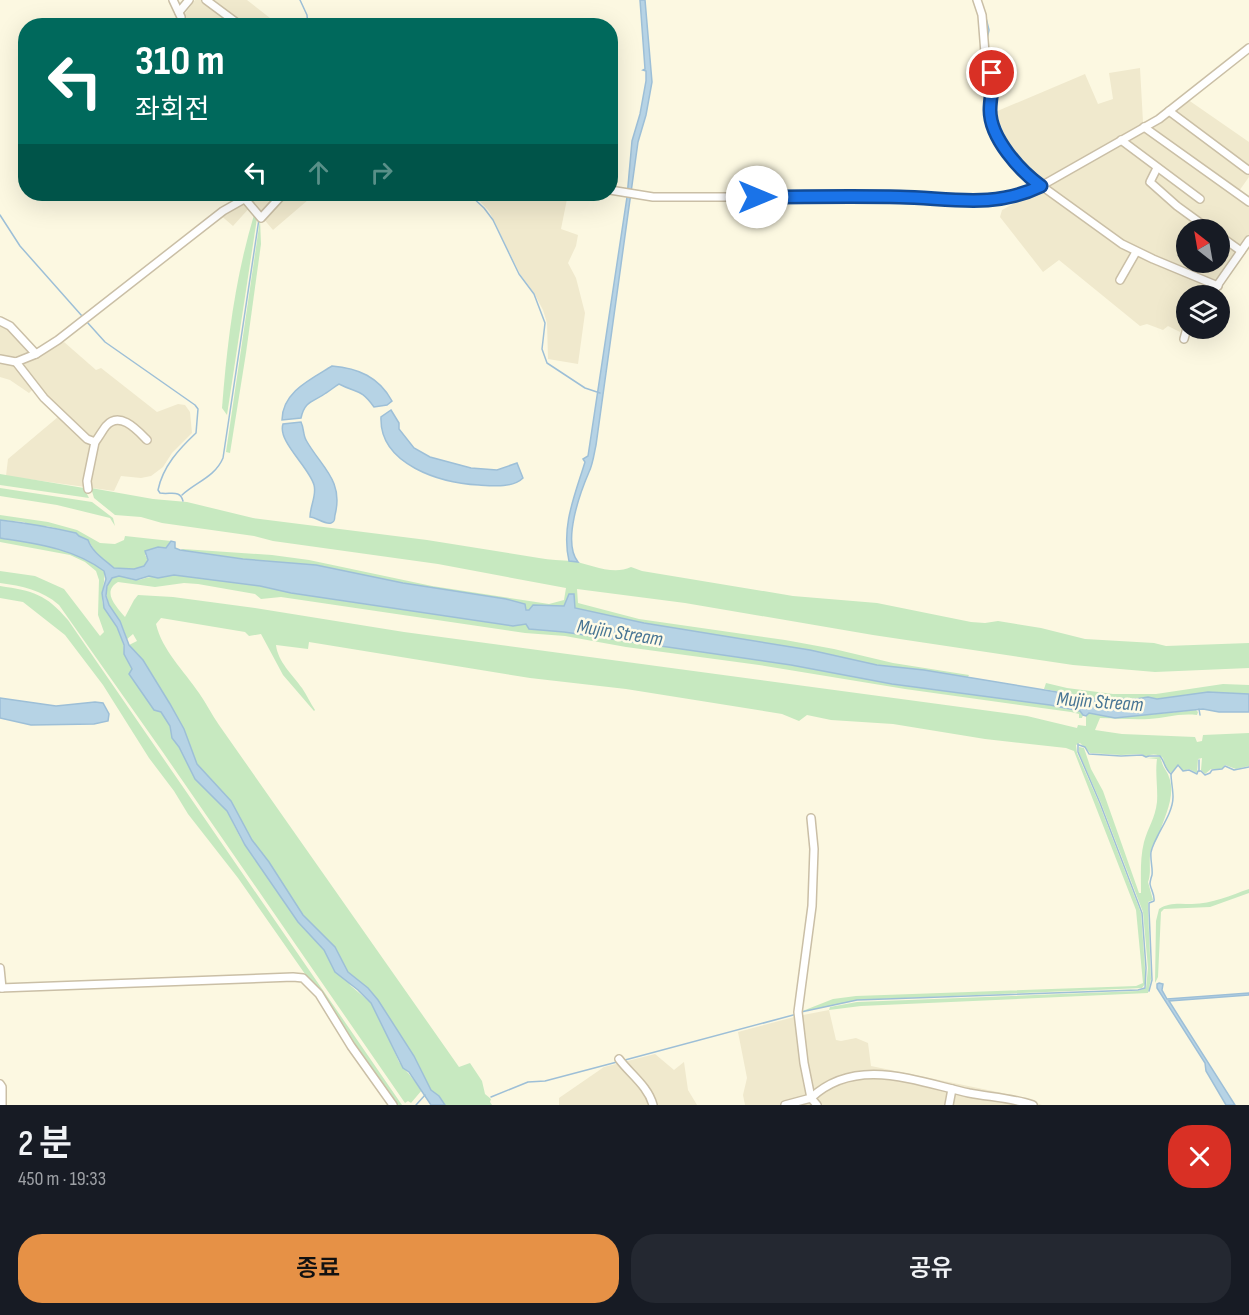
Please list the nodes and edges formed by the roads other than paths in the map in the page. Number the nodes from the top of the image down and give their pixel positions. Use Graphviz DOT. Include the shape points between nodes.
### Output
graph roads {
  1 [pos="173,0"];
  2 [pos="189,0"];
  3 [pos="207,0"];
  4 [pos="977,0"];
  5 [pos="231,18"];
  6 [pos="1249,48"];
  7 [pos="1169,111"];
  8 [pos="1144,127"];
  9 [pos="1121,140"];
  10 [pos="1157,168"];
  11 [pos="1248,170"];
  12 [pos="1041,186"];
  13 [pos="618,192"];
  14 [pos="1200,199"];
  15 [pos="240,201"];
  16 [pos="247,201"];
  17 [pos="275,201"];
  18 [pos="1249,202"];
  19 [pos="1195,219"];
  20 [pos="1249,240"];
  21 [pos="1230,243"];
  22 [pos="1241,251"];
  23 [pos="1136,252"];
  24 [pos="1120,280"];
  25 [pos="1216,285"];
  26 [pos="1219,285"];
  27 [pos="0,321"];
  28 [pos="36,354"];
  29 [pos="0,359"];
  30 [pos="16,362"];
  31 [pos="147,440"];
  32 [pos="96,442"];
  33 [pos="88,489"];
  34 [pos="811,818"];
  35 [pos="0,968"];
  36 [pos="1,988"];
  37 [pos="621,1061"];
  38 [pos="0,1084"];
  39 [pos="952,1089"];
  40 [pos="811,1098"];
  41 [pos="2,1105"];
  42 [pos="393,1105"];
  43 [pos="653,1105"];
  44 [pos="785,1105"];
  45 [pos="817,1105"];
  46 [pos="949,1105"];
  47 [pos="1032,1105"];
  1 -- 2 [label="street" via="180,15"];
  3 -- 5 [label="street"];
  4 -- 12 [label="street" via="994,83 990,109 993,125 1013,161"];
  6 -- 7 [label="street"];
  7 -- 8 [label="street"];
  7 -- 11 [label="street"];
  8 -- 9 [label="street"];
  8 -- 18 [label="street"];
  9 -- 10 [label="street"];
  9 -- 12 [label="street"];
  10 -- 14 [label="street"];
  10 -- 19 [label="street" via="1150,182"];
  12 -- 13 [label="street" via="1021,195 982,201 902,197 652,197"];
  12 -- 23 [label="street"];
  15 -- 28 [label="street"];
  16 -- 17 [label="street" via="259,216"];
  20 -- 22 [label="street"];
  21 -- 22 [label="street"];
  22 -- 26 [label="street"];
  23 -- 24 [label="street"];
  23 -- 25 [label="street"];
  27 -- 28 [label="street" via="10,326"];
  28 -- 30 [label="street"];
  29 -- 30 [label="street"];
  30 -- 32 [label="street" via="54,408 87,439"];
  31 -- 32 [label="street" via="134,427 119,421 110,422"];
  32 -- 33 [label="street"];
  34 -- 40 [label="street" via="813,895 798,1014"];
  35 -- 36 [label="street"];
  36 -- 42 [label="street" via="303,978 319,994"];
  37 -- 43 [label="street" via="650,1094"];
  38 -- 41 [label="street"];
  39 -- 40 [label="street" via="881,1073 863,1074 831,1082"];
  39 -- 46 [label="street"];
  39 -- 47 [label="street"];
  40 -- 44 [label="street"];
  40 -- 45 [label="street"];
}
